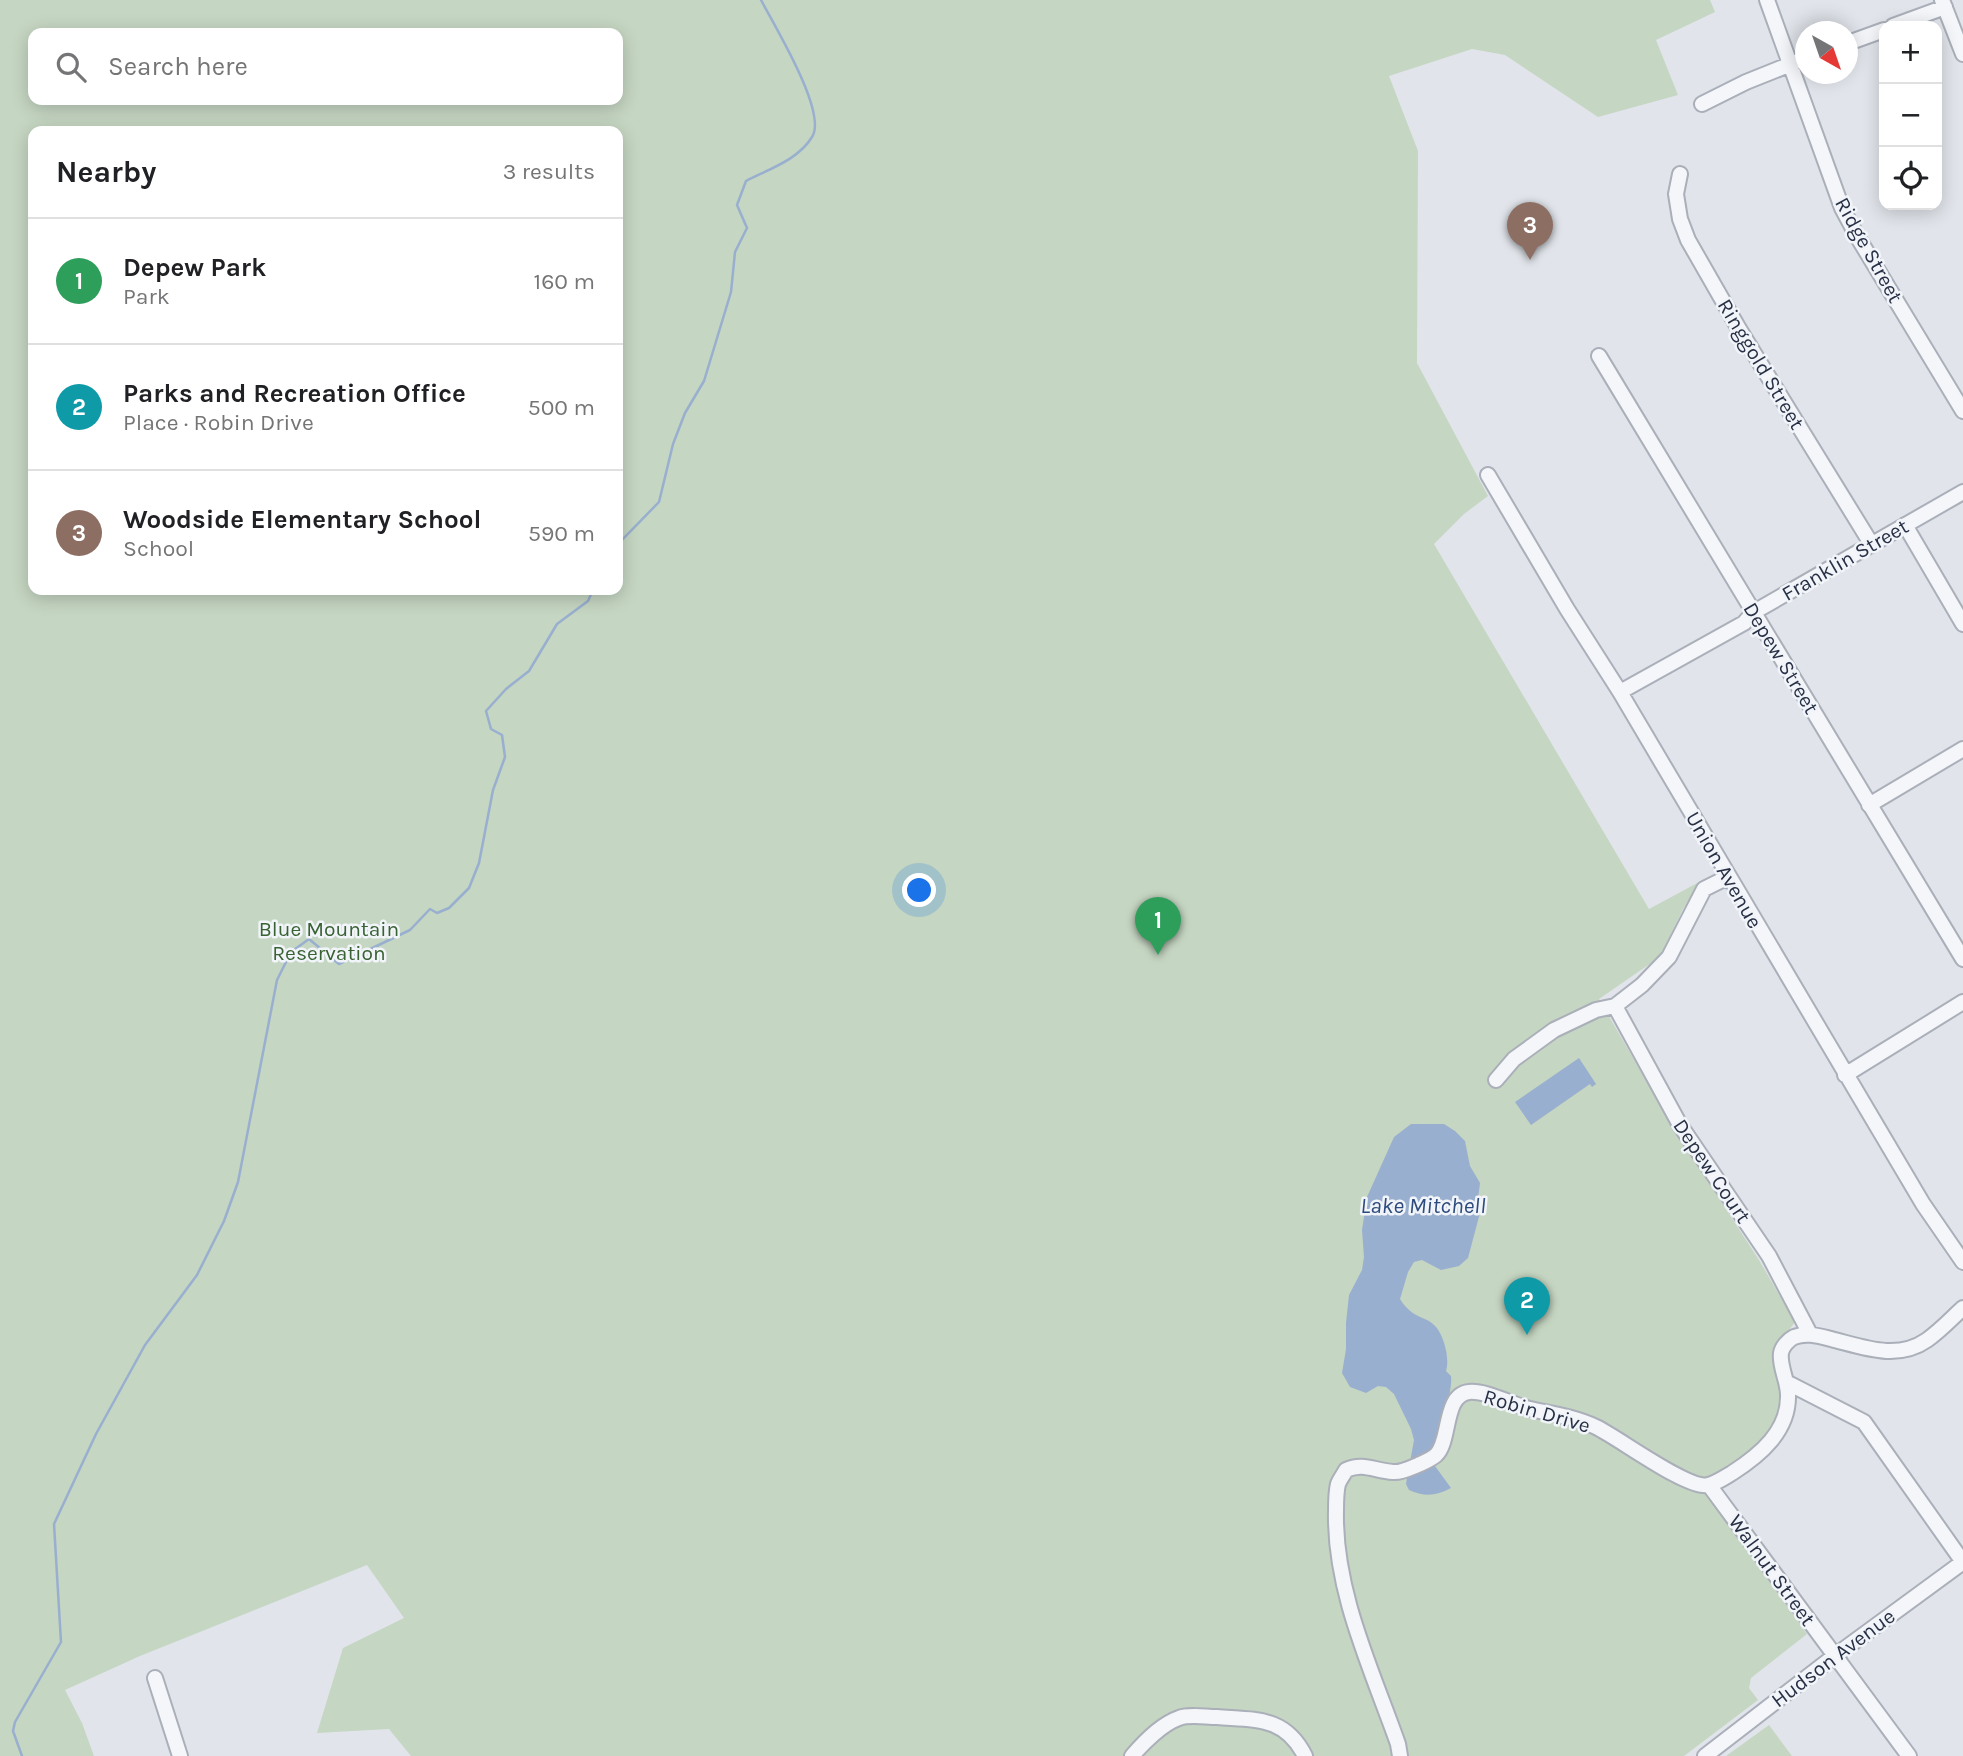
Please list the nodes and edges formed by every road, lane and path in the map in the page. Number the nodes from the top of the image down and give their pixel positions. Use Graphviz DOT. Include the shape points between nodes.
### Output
graph roads {
  1 [pos="1767,0"];
  2 [pos="1944,4"];
  3 [pos="1905,21"];
  4 [pos="1879,32"];
  5 [pos="1858,39"];
  6 [pos="1963,54"];
  7 [pos="1795,62"];
  8 [pos="1791,64"];
  9 [pos="1702,104"];
  10 [pos="1680,174"];
  11 [pos="1599,356"];
  12 [pos="1963,411"];
  13 [pos="1488,475"];
  14 [pos="1963,492"];
  15 [pos="1905,525"];
  16 [pos="1872,545"];
  17 [pos="1754,612"];
  18 [pos="1963,624"];
  19 [pos="1620,692"];
  20 [pos="1963,749"];
  21 [pos="1869,805"];
  22 [pos="1728,877"];
  23 [pos="1963,959"];
  24 [pos="1963,1002"];
  25 [pos="1615,1006"];
  26 [pos="1845,1075"];
  27 [pos="1496,1080"];
  28 [pos="1963,1262"];
  29 [pos="1963,1308"];
  30 [pos="1810,1334"];
  31 [pos="1788,1383"];
  32 [pos="1709,1485"];
  33 [pos="1963,1562"];
  34 [pos="1835,1656"];
  35 [pos="155,1678"];
  36 [pos="180,1756"];
  37 [pos="1132,1756"];
  38 [pos="1305,1756"];
  39 [pos="1400,1756"];
  40 [pos="1705,1756"];
  41 [pos="1909,1756"];
  1 -- 8 [label="street, Ridge Street"];
  2 -- 3 [label="street"];
  2 -- 6 [label="street"];
  4 -- 5 [label="street"];
  7 -- 8 [label="street"];
  8 -- 9 [label="street"];
  8 -- 12 [label="street, Ridge Street" via="1842,208"];
  10 -- 16 [label="street, Ringgold Street" via="1676,194 1688,240"];
  11 -- 17 [label="street, Depew Street"];
  13 -- 19 [label="street, Union Avenue"];
  14 -- 15 [label="street, Franklin Street"];
  15 -- 16 [label="street, Franklin Street"];
  15 -- 18 [label="street"];
  16 -- 17 [label="street, Franklin Street"];
  17 -- 19 [label="street, Franklin Street" via="1744,623"];
  17 -- 21 [label="street, Depew Street"];
  19 -- 22 [label="street, Union Avenue"];
  20 -- 21 [label="street"];
  21 -- 23 [label="street, Depew Street"];
  22 -- 25 [label="street" via="1704,889 1669,957"];
  22 -- 26 [label="street, Union Avenue"];
  24 -- 26 [label="street"];
  25 -- 27 [label="street" via="1554,1030 1514,1059"];
  25 -- 30 [label="street, Depew Court" via="1680,1125 1769,1256"];
  26 -- 28 [label="street, Union Avenue"];
  29 -- 30 [label="street" via="1928,1340 1891,1353"];
  30 -- 31 [label="street" via="1795,1336 1781,1352"];
  31 -- 32 [label="street" via="1785,1414 1774,1437 1745,1465"];
  31 -- 33 [label="street" via="1857,1417"];
  32 -- 34 [label="street, Walnut Street"];
  32 -- 39 [label="street, Robin Drive" via="1675,1475 1574,1417 1467,1392 1456,1399 1435,1457 1394,1473 1356,1465 1346,1470 1338,1484 1337,1551"];
  33 -- 34 [label="street, Hudson Avenue"];
  34 -- 40 [label="street, Hudson Avenue"];
  34 -- 41 [label="street, Walnut Street"];
  35 -- 36 [label="street"];
  37 -- 38 [label="street" via="1179,1718 1199,1716 1263,1720 1279,1726 1292,1735"];
}
